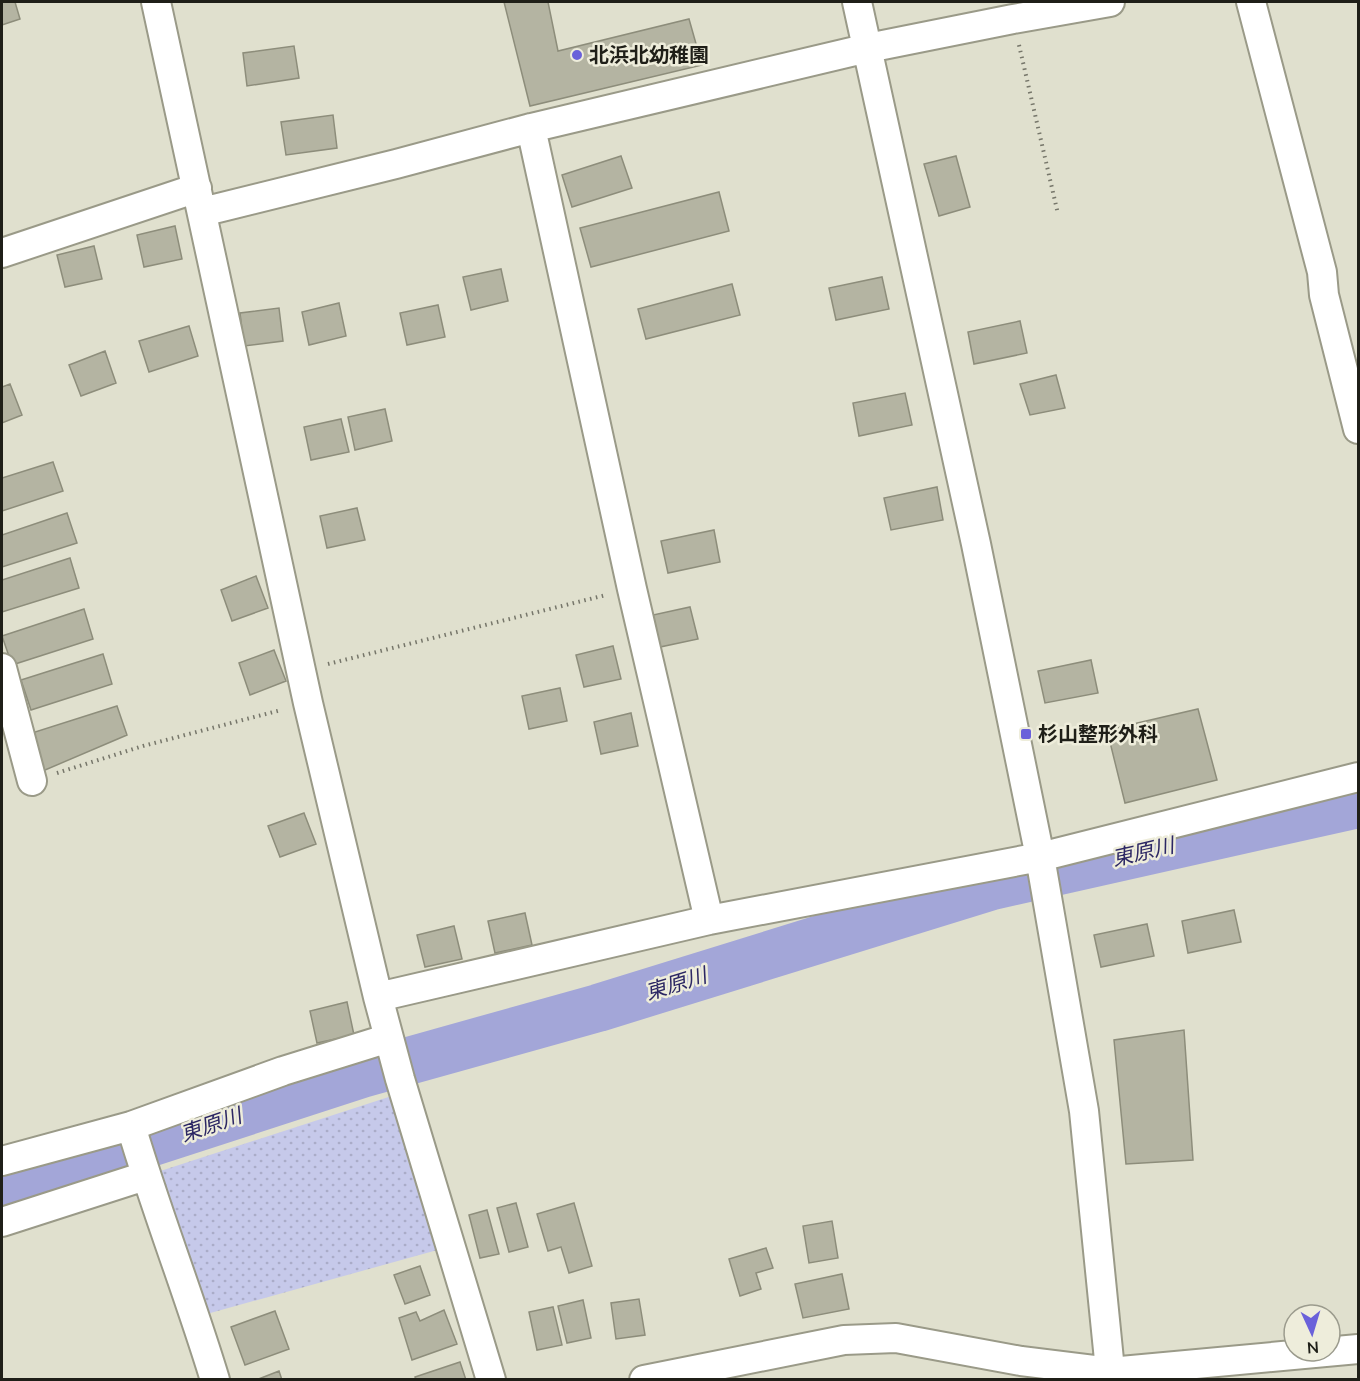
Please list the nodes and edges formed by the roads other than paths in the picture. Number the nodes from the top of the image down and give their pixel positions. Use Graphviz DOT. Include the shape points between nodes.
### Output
graph roads {
  1 [pos="156,2"];
  2 [pos="857,2"];
  3 [pos="1110,2"];
  4 [pos="1251,2"];
  5 [pos="1011,10"];
  6 [pos="868,48"];
  7 [pos="531,128"];
  8 [pos="199,200"];
  9 [pos="2,254"];
  10 [pos="1359,429"];
  11 [pos="2,668"];
  12 [pos="1359,777"];
  13 [pos="32,781"];
  14 [pos="1040,857"];
  15 [pos="709,920"];
  16 [pos="378,996"];
  17 [pos="388,1038"];
  18 [pos="130,1126"];
  19 [pos="2,1161"];
  20 [pos="145,1176"];
  21 [pos="2,1222"];
  22 [pos="1359,1349"];
  23 [pos="1111,1376"];
  24 [pos="215,1380"];
  25 [pos="491,1380"];
  26 [pos="644,1380"];
  1 -- 8 [label="street"];
  2 -- 6 [label="street"];
  3 -- 5 [label="street"];
  4 -- 10 [label="street"];
  5 -- 6 [label="street"];
  6 -- 7 [label="street"];
  6 -- 14 [label="street"];
  7 -- 8 [label="street" via="396,164"];
  7 -- 15 [label="street"];
  8 -- 9 [label="street"];
  8 -- 16 [label="street" via="308,703"];
  11 -- 13 [label="street"];
  12 -- 14 [label="street"];
  14 -- 15 [label="street"];
  14 -- 23 [label="street" via="1084,1110"];
  15 -- 16 [label="street"];
  16 -- 17 [label="street"];
  17 -- 18 [label="street"];
  17 -- 25 [label="street"];
  18 -- 19 [label="street"];
  18 -- 20 [label="street"];
  20 -- 21 [label="street"];
  20 -- 24 [label="street"];
  22 -- 23 [label="street"];
  23 -- 26 [label="street" via="896,1338 843,1340"];
}
